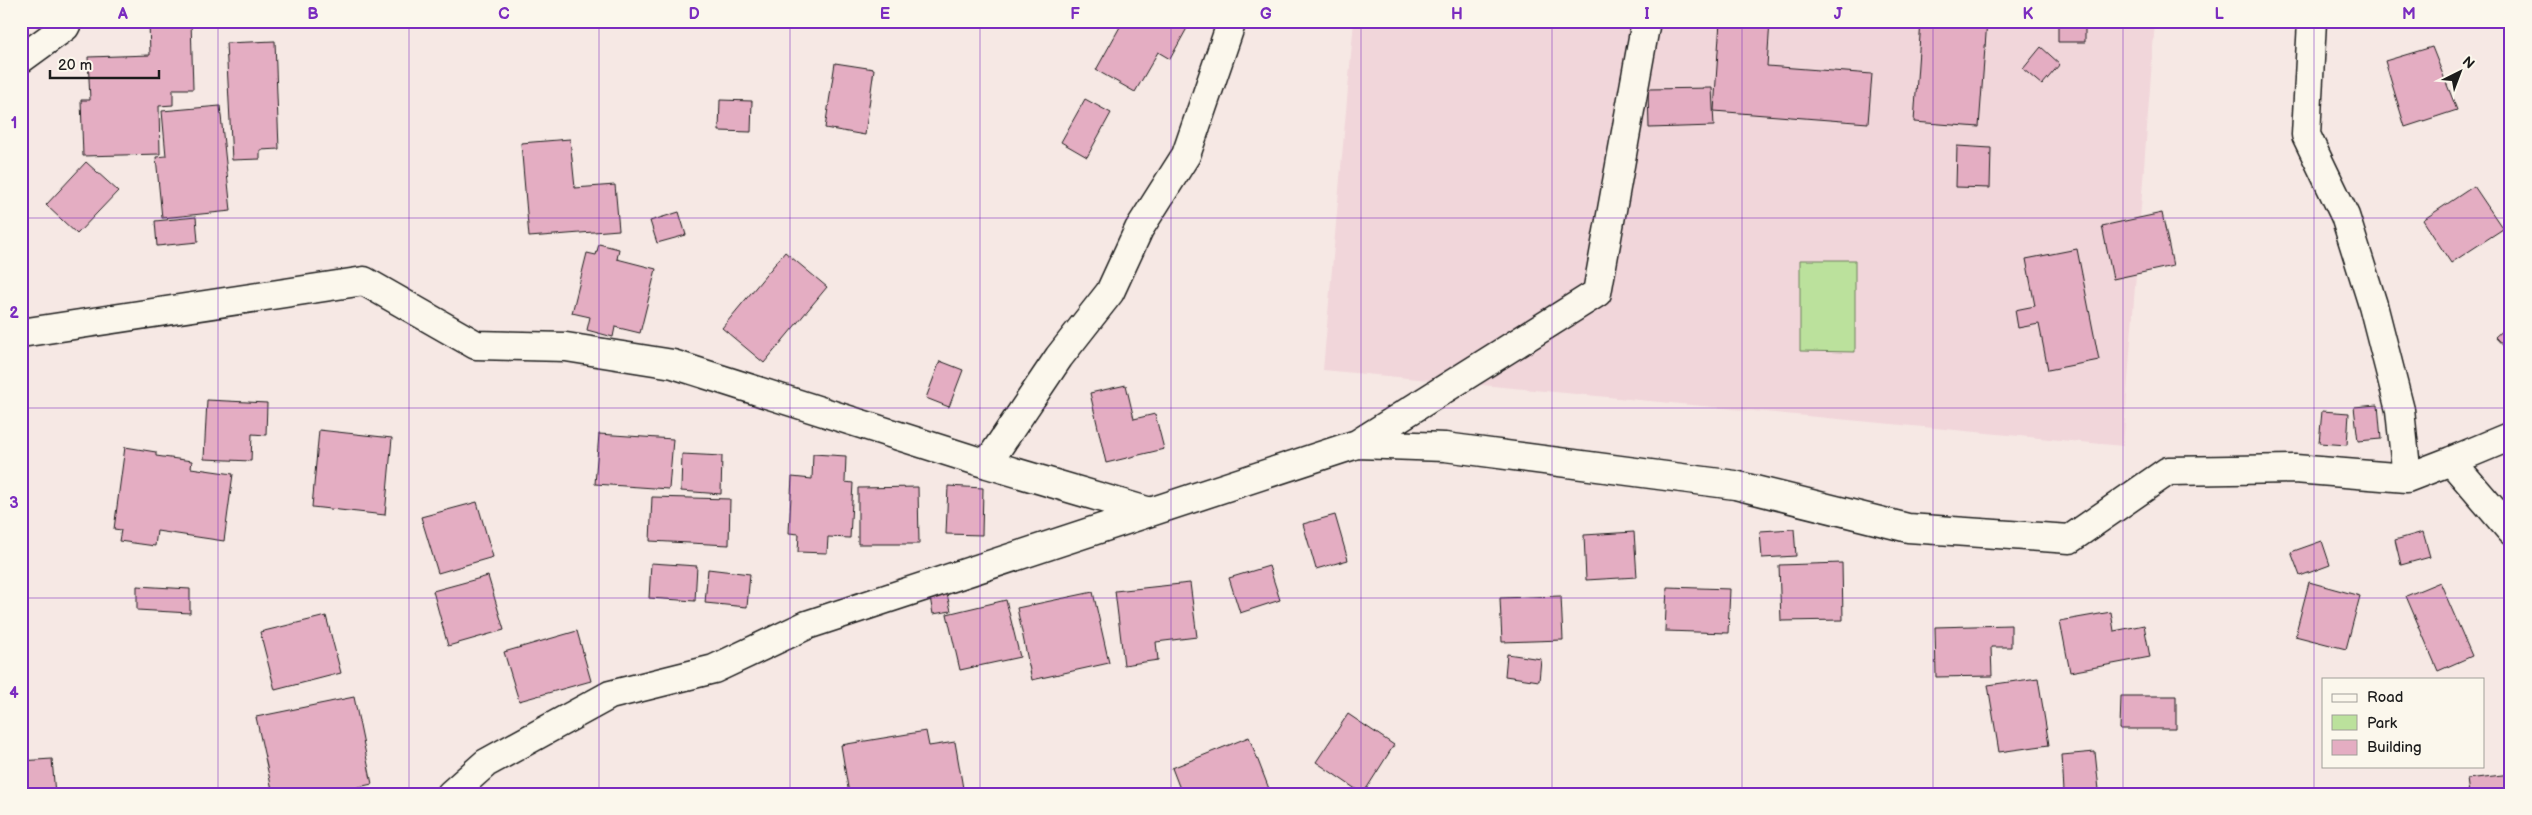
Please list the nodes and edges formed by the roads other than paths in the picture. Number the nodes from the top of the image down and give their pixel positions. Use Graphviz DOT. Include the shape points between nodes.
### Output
graph roads {
  1 [pos="68,21"];
  2 [pos="1232,21"];
  3 [pos="1646,21"];
  4 [pos="2312,21"];
  5 [pos="21,59"];
  6 [pos="21,333"];
  7 [pos="2511,436"];
  8 [pos="1357,444"];
  9 [pos="2451,461"];
  10 [pos="987,464"];
  11 [pos="2407,478"];
  12 [pos="1147,511"];
  13 [pos="2511,531"];
  14 [pos="451,794"];
  1 -- 5 [label="street" via="65,27"];
  2 -- 10 [label="street" via="1186,155 1139,229 1110,292 1058,357"];
  3 -- 8 [label="street" via="1597,293"];
  4 -- 11 [label="street" via="2306,135 2345,216 2373,305 2400,410"];
  6 -- 10 [label="street" via="364,281 476,345 566,347 673,364"];
  7 -- 9 [label="street"];
  8 -- 11 [label="street" via="1445,447 1735,485 1908,528 2070,539 2168,471 2295,469"];
  8 -- 12 [label="street"];
  9 -- 11 [label="street"];
  9 -- 13 [label="street"];
  10 -- 12 [label="street"];
  12 -- 14 [label="street" via="807,624 714,669 610,695 486,763"];
}
